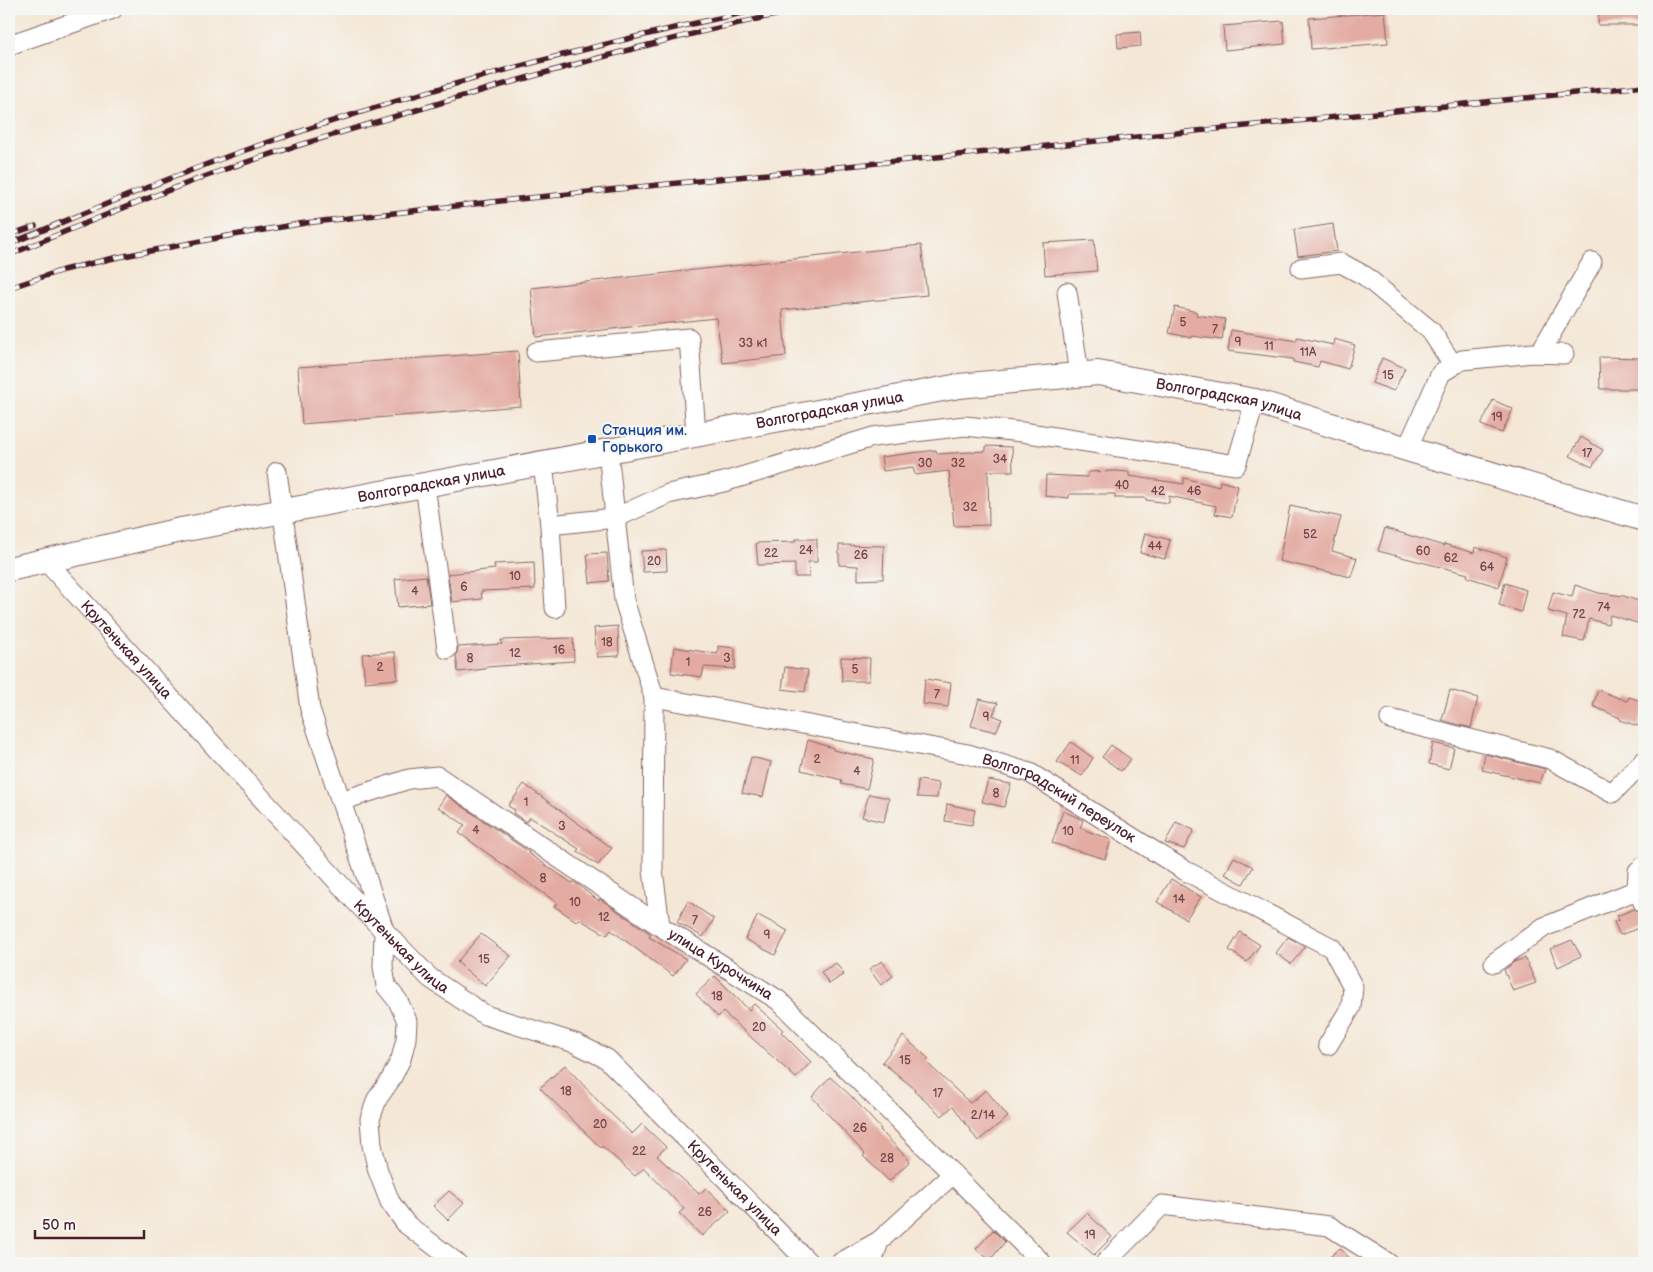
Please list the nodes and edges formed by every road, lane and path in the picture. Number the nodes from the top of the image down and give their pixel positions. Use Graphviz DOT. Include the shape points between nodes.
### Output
graph roads {
  1 [pos="113,9"];
  2 [pos="9,45"];
  3 [pos="1592,262"];
  4 [pos="1301,268"];
  5 [pos="1067,292"];
  6 [pos="536,352"];
  7 [pos="1540,353"];
  8 [pos="1564,354"];
  9 [pos="1453,365"];
  10 [pos="1079,374"];
  11 [pos="1255,401"];
  12 [pos="696,434"];
  13 [pos="1407,449"];
  14 [pos="608,451"];
  15 [pos="543,463"];
  16 [pos="276,472"];
  17 [pos="425,485"];
  18 [pos="282,511"];
  19 [pos="615,518"];
  20 [pos="1644,519"];
  21 [pos="550,525"];
  22 [pos="45,560"];
  23 [pos="9,569"];
  24 [pos="555,608"];
  25 [pos="447,649"];
  26 [pos="654,697"];
  27 [pos="1390,719"];
  28 [pos="1644,762"];
  29 [pos="341,801"];
  30 [pos="1644,866"];
  31 [pos="1641,897"];
  32 [pos="660,926"];
  33 [pos="384,930"];
  34 [pos="1494,963"];
  35 [pos="1328,1045"];
  36 [pos="952,1174"];
  37 [pos="879,1241"];
  38 [pos="457,1263"];
  39 [pos="809,1263"];
  40 [pos="840,1263"];
  41 [pos="872,1263"];
  42 [pos="1042,1263"];
  43 [pos="1105,1263"];
  44 [pos="1388,1263"];
  1 -- 2 [label="street"];
  3 -- 7 [label="street"];
  4 -- 9 [label="street" via="1341,263 1365,276 1431,332"];
  5 -- 10 [label="street"];
  6 -- 12 [label="street" via="689,338"];
  7 -- 8 [label="street"];
  7 -- 9 [label="street" via="1462,360"];
  9 -- 13 [label="street" via="1441,372"];
  10 -- 11 [label="main road, Волгоградская улица" via="1098,373"];
  10 -- 12 [label="main road, Волгоградская улица" via="958,386"];
  11 -- 13 [label="main road, Волгоградская улица"];
  11 -- 19 [label="street" via="1236,465 965,426 873,437 724,482 668,494"];
  12 -- 14 [label="main road, Волгоградская улица"];
  13 -- 20 [label="main road, Волгоградская улица"];
  14 -- 15 [label="main road, Волгоградская улица"];
  14 -- 19 [label="street"];
  15 -- 17 [label="main road, Волгоградская улица"];
  15 -- 21 [label="street"];
  16 -- 18 [label="street"];
  17 -- 18 [label="main road, Волгоградская улица"];
  17 -- 25 [label="street"];
  18 -- 22 [label="main road, Волгоградская улица"];
  18 -- 29 [label="street" via="310,709"];
  19 -- 21 [label="street"];
  19 -- 26 [label="street" via="624,600"];
  21 -- 24 [label="street"];
  22 -- 23 [label="main road, Волгоградская улица"];
  22 -- 33 [label="street, Крутенькая улица"];
  26 -- 32 [label="street" via="653,870"];
  26 -- 35 [label="street, Волгоградский переулок" via="968,754 1030,773 1184,870 1332,948 1353,987 1351,1007"];
  27 -- 28 [label="street" via="1550,759 1612,793"];
  29 -- 32 [label="street, улица Курочкина" via="409,779 437,776"];
  29 -- 33 [label="street"];
  30 -- 31 [label="street" via="1638,871"];
  31 -- 34 [label="street" via="1544,927"];
  32 -- 36 [label="street, улица Курочкина" via="778,1000"];
  33 -- 38 [label="street" via="386,986 398,1001 407,1021 406,1039 401,1058 377,1099 370,1119 372,1145 390,1202 406,1224"];
  33 -- 39 [label="street, Крутенькая улица" via="430,978 485,1015 575,1043 606,1059"];
  36 -- 37 [label="street"];
  36 -- 42 [label="street, улица Курочкина"];
  37 -- 40 [label="street"];
  37 -- 41 [label="street"];
  43 -- 44 [label="street" via="1162,1205 1329,1226"];
}
